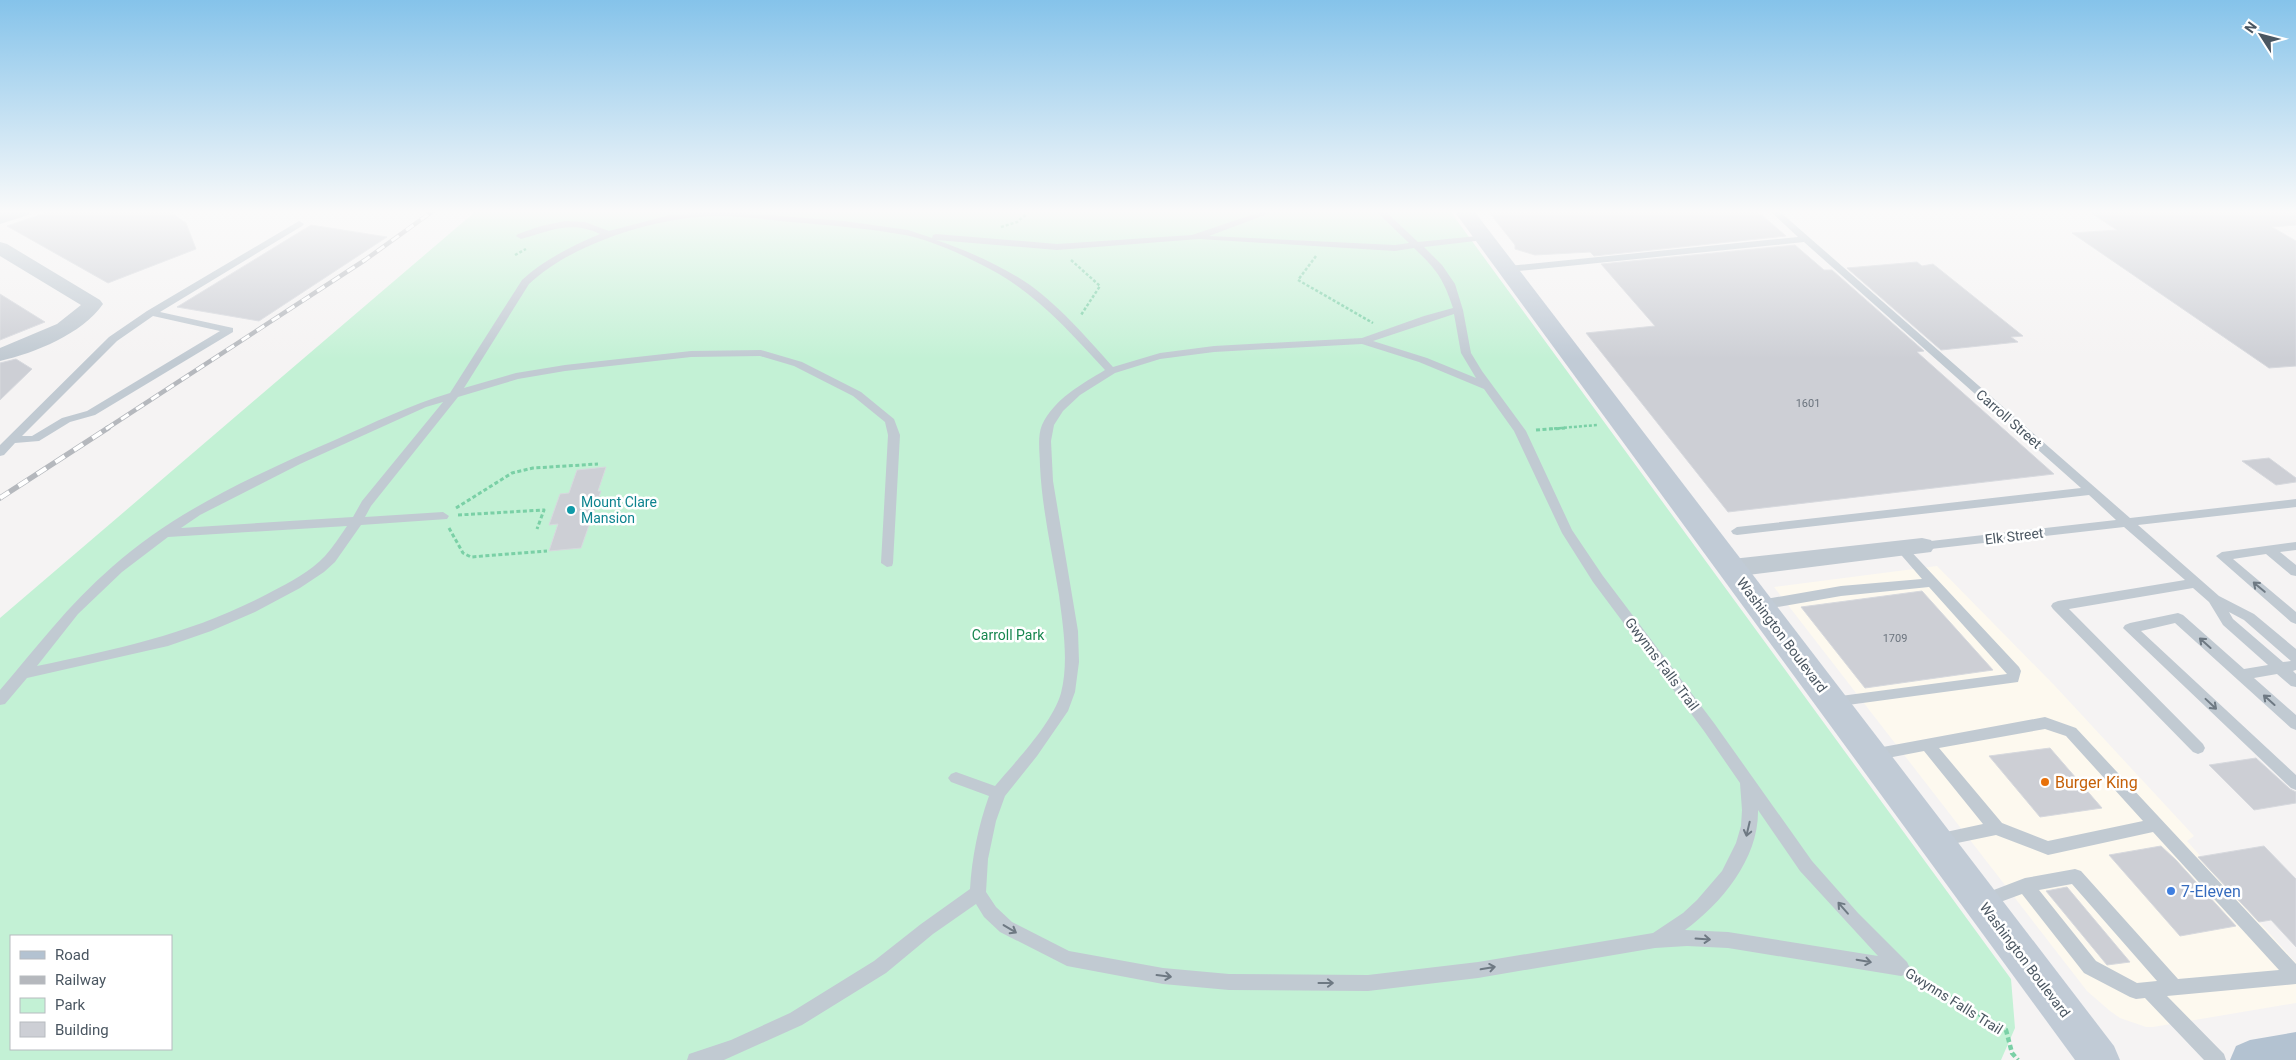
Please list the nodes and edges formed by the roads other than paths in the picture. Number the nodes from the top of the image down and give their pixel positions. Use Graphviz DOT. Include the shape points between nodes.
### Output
graph roads {
  1 [pos="18,260"];
  2 [pos="238,260"];
  3 [pos="551,260"];
  4 [pos="979,260"];
  5 [pos="1432,260"];
  6 [pos="1502,260"];
  7 [pos="1592,260"];
  8 [pos="1829,260"];
  9 [pos="1508,269"];
  10 [pos="1458,310"];
  11 [pos="151,313"];
  12 [pos="1363,341"];
  13 [pos="0,355"];
  14 [pos="1112,371"];
  15 [pos="1486,386"];
  16 [pos="456,393"];
  17 [pos="12,440"];
  18 [pos="0,452"];
  19 [pos="2091,491"];
  20 [pos="2296,503"];
  21 [pos="443,516"];
  22 [pos="356,523"];
  23 [pos="2127,523"];
  24 [pos="1737,531"];
  25 [pos="165,533"];
  26 [pos="2296,546"];
  27 [pos="1912,548"];
  28 [pos="2268,550"];
  29 [pos="887,563"];
  30 [pos="1732,568"];
  31 [pos="2296,572"];
  32 [pos="1932,582"];
  33 [pos="2195,583"];
  34 [pos="2214,599"];
  35 [pos="1760,605"];
  36 [pos="2296,619"];
  37 [pos="2296,657"];
  38 [pos="2296,664"];
  39 [pos="2280,668"];
  40 [pos="22,674"];
  41 [pos="2241,675"];
  42 [pos="2296,682"];
  43 [pos="0,700"];
  44 [pos="1832,702"];
  45 [pos="2296,724"];
  46 [pos="1927,744"];
  47 [pos="2198,748"];
  48 [pos="1872,755"];
  49 [pos="956,778"];
  50 [pos="1746,781"];
  51 [pos="2296,784"];
  52 [pos="998,793"];
  53 [pos="2156,825"];
  54 [pos="1996,828"];
  55 [pos="1935,840"];
  56 [pos="2025,885"];
  57 [pos="978,893"];
  58 [pos="1982,902"];
  59 [pos="1655,940"];
  60 [pos="2296,976"];
  61 [pos="2174,988"];
  62 [pos="2149,990"];
  63 [pos="696,1060"];
  64 [pos="2100,1060"];
  65 [pos="2218,1060"];
  1 -- 13 [label="street" via="93,304 87,314 43,338"];
  2 -- 11 [label="lane"];
  3 -- 16 [label="lane" via="525,282"];
  4 -- 14 [label="lane" via="1022,284 1069,325"];
  5 -- 10 [label="lane, Gwynns Falls Trail" via="1450,284"];
  6 -- 9 [label="main road, Washington Boulevard"];
  7 -- 9 [label="lane"];
  8 -- 19 [label="lane, Carroll Street"];
  9 -- 30 [label="main road, Washington Boulevard"];
  10 -- 12 [label="lane"];
  10 -- 15 [label="lane, Gwynns Falls Trail" via="1466,352"];
  11 -- 17 [label="lane" via="113,340"];
  11 -- 17 [label="lane" via="229,330 91,413 66,420 35,439"];
  12 -- 14 [label="lane" via="1214,349 1160,356"];
  12 -- 15 [label="lane" via="1423,360"];
  14 -- 52 [label="lane" via="1076,394 1059,409 1048,425 1046,481 1071,631 1072,662 1068,692 1061,711"];
  15 -- 50 [label="lane, Gwynns Falls Trail" via="1520,431 1566,530 1598,579"];
  16 -- 22 [label="lane" via="366,504"];
  16 -- 25 [label="lane" via="296,461 234,491"];
  16 -- 29 [label="lane" via="516,376 692,354 761,353 798,364 857,394 890,420 894,435"];
  17 -- 18 [label="lane"];
  19 -- 23 [label="lane, Carroll Street"];
  19 -- 24 [label="lane"];
  20 -- 23 [label="lane, Elk Street"];
  21 -- 22 [label="lane"];
  22 -- 25 [label="lane"];
  22 -- 40 [label="lane" via="319,569 250,609 168,641"];
  23 -- 27 [label="lane, Elk Street"];
  23 -- 33 [label="lane, Carroll Street"];
  25 -- 40 [label="lane" via="118,569 73,611"];
  26 -- 28 [label="lane"];
  27 -- 30 [label="street, Elk Street"];
  27 -- 32 [label="lane"];
  28 -- 31 [label="lane"];
  36 -- 28 [label="lane, one-way" via="2222,556"];
  30 -- 35 [label="main road, Washington Boulevard"];
  32 -- 35 [label="lane"];
  32 -- 44 [label="lane" via="2014,671 2013,678"];
  33 -- 34 [label="lane, Carroll Street"];
  33 -- 47 [label="lane" via="2058,606"];
  34 -- 37 [label="lane, Carroll Street" via="2249,617"];
  34 -- 39 [label="lane, Carroll Street" via="2228,622"];
  35 -- 44 [label="main road, Washington Boulevard"];
  38 -- 39 [label="lane"];
  39 -- 41 [label="lane"];
  39 -- 42 [label="lane, Carroll Street"];
  40 -- 43 [label="lane"];
  45 -- 41 [label="lane, one-way"];
  41 -- 51 [label="lane, one-way" via="2178,618 2130,628"];
  44 -- 48 [label="main road, Washington Boulevard"];
  46 -- 48 [label="lane"];
  46 -- 53 [label="lane" via="2044,723 2071,732"];
  46 -- 54 [label="lane"];
  48 -- 55 [label="main road, Washington Boulevard"];
  49 -- 52 [label="lane"];
  50 -- 59 [label="lane, one-way" via="1751,815 1749,826 1727,876 1688,920"];
  59 -- 50 [label="lane, Gwynns Falls Trail, one-way" via="1728,940 1901,968 1806,866"];
  52 -- 57 [label="lane" via="980,859"];
  53 -- 54 [label="lane" via="2048,848"];
  53 -- 60 [label="lane"];
  54 -- 55 [label="lane"];
  55 -- 58 [label="main road, Washington Boulevard"];
  56 -- 58 [label="lane"];
  56 -- 61 [label="lane" via="2076,876"];
  56 -- 62 [label="lane" via="2090,967 2136,991"];
  57 -- 59 [label="lane, one-way" via="990,912 1006,927 1066,958 1163,976 1229,982 1368,983 1478,970"];
  57 -- 63 [label="lane" via="880,967 796,1019 734,1048"];
  58 -- 64 [label="main road, Washington Boulevard"];
  60 -- 61 [label="lane"];
  61 -- 62 [label="lane"];
  62 -- 65 [label="lane"];
}
